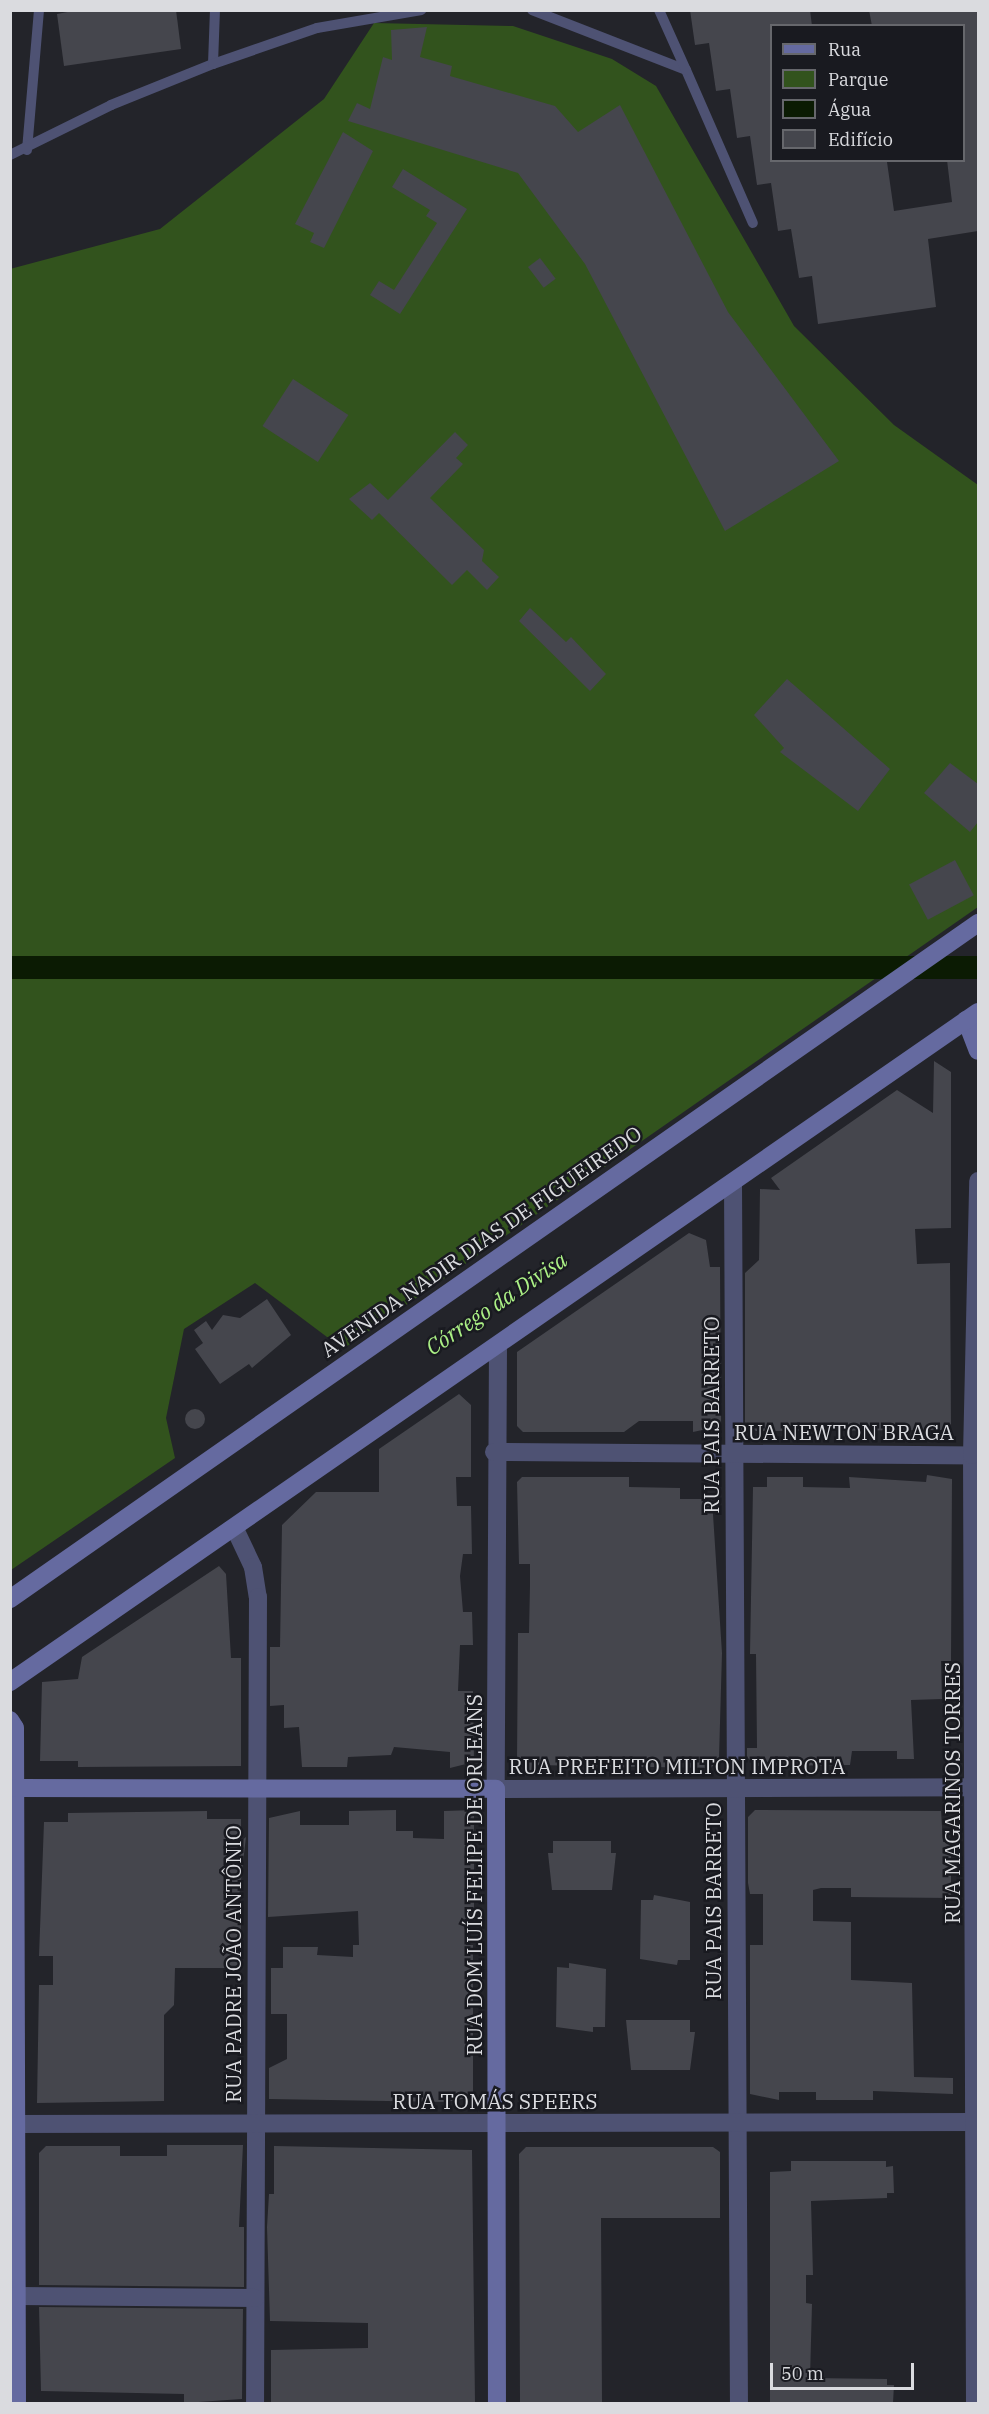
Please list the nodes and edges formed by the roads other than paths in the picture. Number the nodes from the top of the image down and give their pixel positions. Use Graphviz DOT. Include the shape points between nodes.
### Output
graph roads {
  1 [pos="39,10"];
  2 [pos="215,10"];
  3 [pos="421,10"];
  4 [pos="532,10"];
  5 [pos="659,10"];
  6 [pos="213,64"];
  7 [pos="686,70"];
  8 [pos="27,150"];
  9 [pos="10,155"];
  10 [pos="753,223"];
  11 [pos="978,923"];
  12 [pos="972,1016"];
  13 [pos="978,1051"];
  14 [pos="734,1182"];
  15 [pos="978,1182"];
  16 [pos="498,1346"];
  17 [pos="494,1452"];
  18 [pos="732,1455"];
  19 [pos="975,1455"];
  20 [pos="235,1529"];
  21 [pos="10,1599"];
  22 [pos="10,1682"];
  23 [pos="10,1720"];
  24 [pos="977,1787"];
  25 [pos="16,1788"];
  26 [pos="256,1789"];
  27 [pos="496,1789"];
  28 [pos="736,1789"];
  29 [pos="12,1870"];
  30 [pos="977,2122"];
  31 [pos="256,2123"];
  32 [pos="14,2124"];
  33 [pos="496,2124"];
  34 [pos="735,2124"];
  35 [pos="17,2296"];
  36 [pos="255,2298"];
  37 [pos="17,2403"];
  38 [pos="255,2403"];
  39 [pos="497,2403"];
  40 [pos="739,2403"];
  41 [pos="975,2403"];
  1 -- 8 [label="lane"];
  2 -- 6 [label="lane"];
  3 -- 6 [label="lane" via="317,28"];
  4 -- 7 [label="lane"];
  5 -- 7 [label="lane"];
  6 -- 8 [label="lane" via="111,105"];
  7 -- 10 [label="lane"];
  8 -- 9 [label="lane"];
  11 -- 21 [label="main road, AVENIDA NADIR DIAS DE FIGUEIREDO"];
  12 -- 13 [label="main road"];
  12 -- 14 [label="main road"];
  14 -- 16 [label="main road"];
  14 -- 18 [label="street, RUA PAIS BARRETO"];
  15 -- 19 [label="street, RUA MAGARINOS TORRES"];
  16 -- 17 [label="street, RUA DOM LUÍS FELIPE DE ORLEANS"];
  16 -- 20 [label="main road"];
  17 -- 18 [label="street, RUA NEWTON BRAGA"];
  17 -- 27 [label="street, RUA DOM LUÍS FELIPE DE ORLEANS"];
  18 -- 19 [label="street, RUA NEWTON BRAGA"];
  18 -- 28 [label="street, RUA PAIS BARRETO"];
  19 -- 24 [label="street, RUA MAGARINOS TORRES"];
  20 -- 22 [label="main road"];
  20 -- 26 [label="street, RUA PADRE JOÃO ANTÔNIO" via="253,1567 258,1597"];
  23 -- 25 [label="main road" via="15,1728"];
  24 -- 28 [label="street, RUA PREFEITO MILTON IMPROTA"];
  24 -- 30 [label="street, RUA MAGARINOS TORRES"];
  25 -- 26 [label="main road, RUA PREFEITO MILTON IMPROTA"];
  25 -- 29 [label="main road"];
  26 -- 27 [label="main road, RUA PREFEITO MILTON IMPROTA"];
  26 -- 31 [label="street, RUA PADRE JOÃO ANTÔNIO"];
  27 -- 28 [label="street, RUA PREFEITO MILTON IMPROTA"];
  27 -- 33 [label="main road, RUA DOM LUÍS FELIPE DE ORLEANS"];
  28 -- 34 [label="street, RUA PAIS BARRETO"];
  29 -- 32 [label="main road"];
  30 -- 34 [label="street, RUA TOMÁS SPEERS"];
  30 -- 41 [label="street, RUA MAGARINOS TORRES"];
  31 -- 32 [label="street, RUA TOMÁS SPEERS"];
  31 -- 33 [label="street, RUA TOMÁS SPEERS"];
  31 -- 36 [label="street, RUA PADRE JOÃO ANTÔNIO"];
  32 -- 35 [label="main road"];
  33 -- 34 [label="street, RUA TOMÁS SPEERS"];
  33 -- 39 [label="main road, RUA DOM LUÍS FELIPE DE ORLEANS"];
  34 -- 40 [label="street, RUA PAIS BARRETO"];
  35 -- 36 [label="street"];
  35 -- 37 [label="main road"];
  36 -- 38 [label="street, RUA PADRE JOÃO ANTÔNIO"];
}
